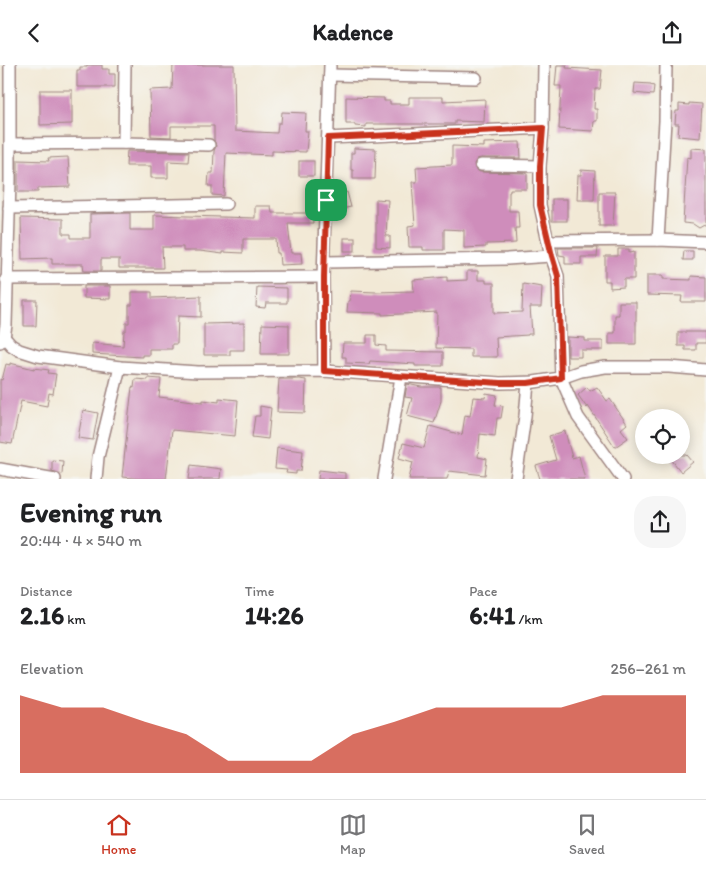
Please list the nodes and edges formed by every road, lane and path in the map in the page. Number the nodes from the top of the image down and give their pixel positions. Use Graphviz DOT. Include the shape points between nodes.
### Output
graph roads {
  1 [pos="10,65"];
  2 [pos="125,65"];
  3 [pos="544,65"];
  4 [pos="666,65"];
  5 [pos="330,70"];
  6 [pos="476,78"];
  7 [pos="543,128"];
  8 [pos="328,138"];
  9 [pos="124,143"];
  10 [pos="11,144"];
  11 [pos="209,145"];
  12 [pos="482,165"];
  13 [pos="540,166"];
  14 [pos="226,204"];
  15 [pos="9,207"];
  16 [pos="658,240"];
  17 [pos="548,241"];
  18 [pos="706,242"];
  19 [pos="552,256"];
  20 [pos="324,262"];
  21 [pos="3,265"];
  22 [pos="324,277"];
  23 [pos="6,279"];
  24 [pos="2,339"];
  25 [pos="120,367"];
  26 [pos="706,370"];
  27 [pos="324,371"];
  28 [pos="401,377"];
  29 [pos="561,378"];
  30 [pos="528,383"];
  31 [pos="0,469"];
  32 [pos="55,479"];
  33 [pos="96,479"];
  34 [pos="384,479"];
  35 [pos="516,479"];
  36 [pos="623,479"];
  1 -- 10 [label="street"];
  2 -- 9 [label="street"];
  3 -- 7 [label="street"];
  4 -- 16 [label="street"];
  5 -- 6 [label="street"];
  5 -- 8 [label="street"];
  7 -- 8 [label="street"];
  7 -- 13 [label="street"];
  8 -- 20 [label="street"];
  9 -- 10 [label="street"];
  9 -- 11 [label="street"];
  10 -- 15 [label="street"];
  12 -- 13 [label="street"];
  13 -- 17 [label="street" via="540,205"];
  14 -- 15 [label="street"];
  15 -- 21 [label="street"];
  16 -- 17 [label="street"];
  16 -- 18 [label="street"];
  17 -- 19 [label="street"];
  19 -- 20 [label="street"];
  19 -- 29 [label="street" via="558,276"];
  20 -- 22 [label="street"];
  21 -- 23 [label="street"];
  22 -- 23 [label="street"];
  22 -- 27 [label="street"];
  23 -- 24 [label="street" via="6,325"];
  24 -- 25 [label="street" via="30,354"];
  25 -- 27 [label="street" via="224,373"];
  25 -- 33 [label="street" via="98,457"];
  26 -- 29 [label="street" via="605,367"];
  27 -- 28 [label="street"];
  28 -- 30 [label="street"];
  28 -- 34 [label="street"];
  29 -- 30 [label="street"];
  29 -- 36 [label="street" via="578,417"];
  30 -- 35 [label="street"];
  31 -- 32 [label="street"];
}
